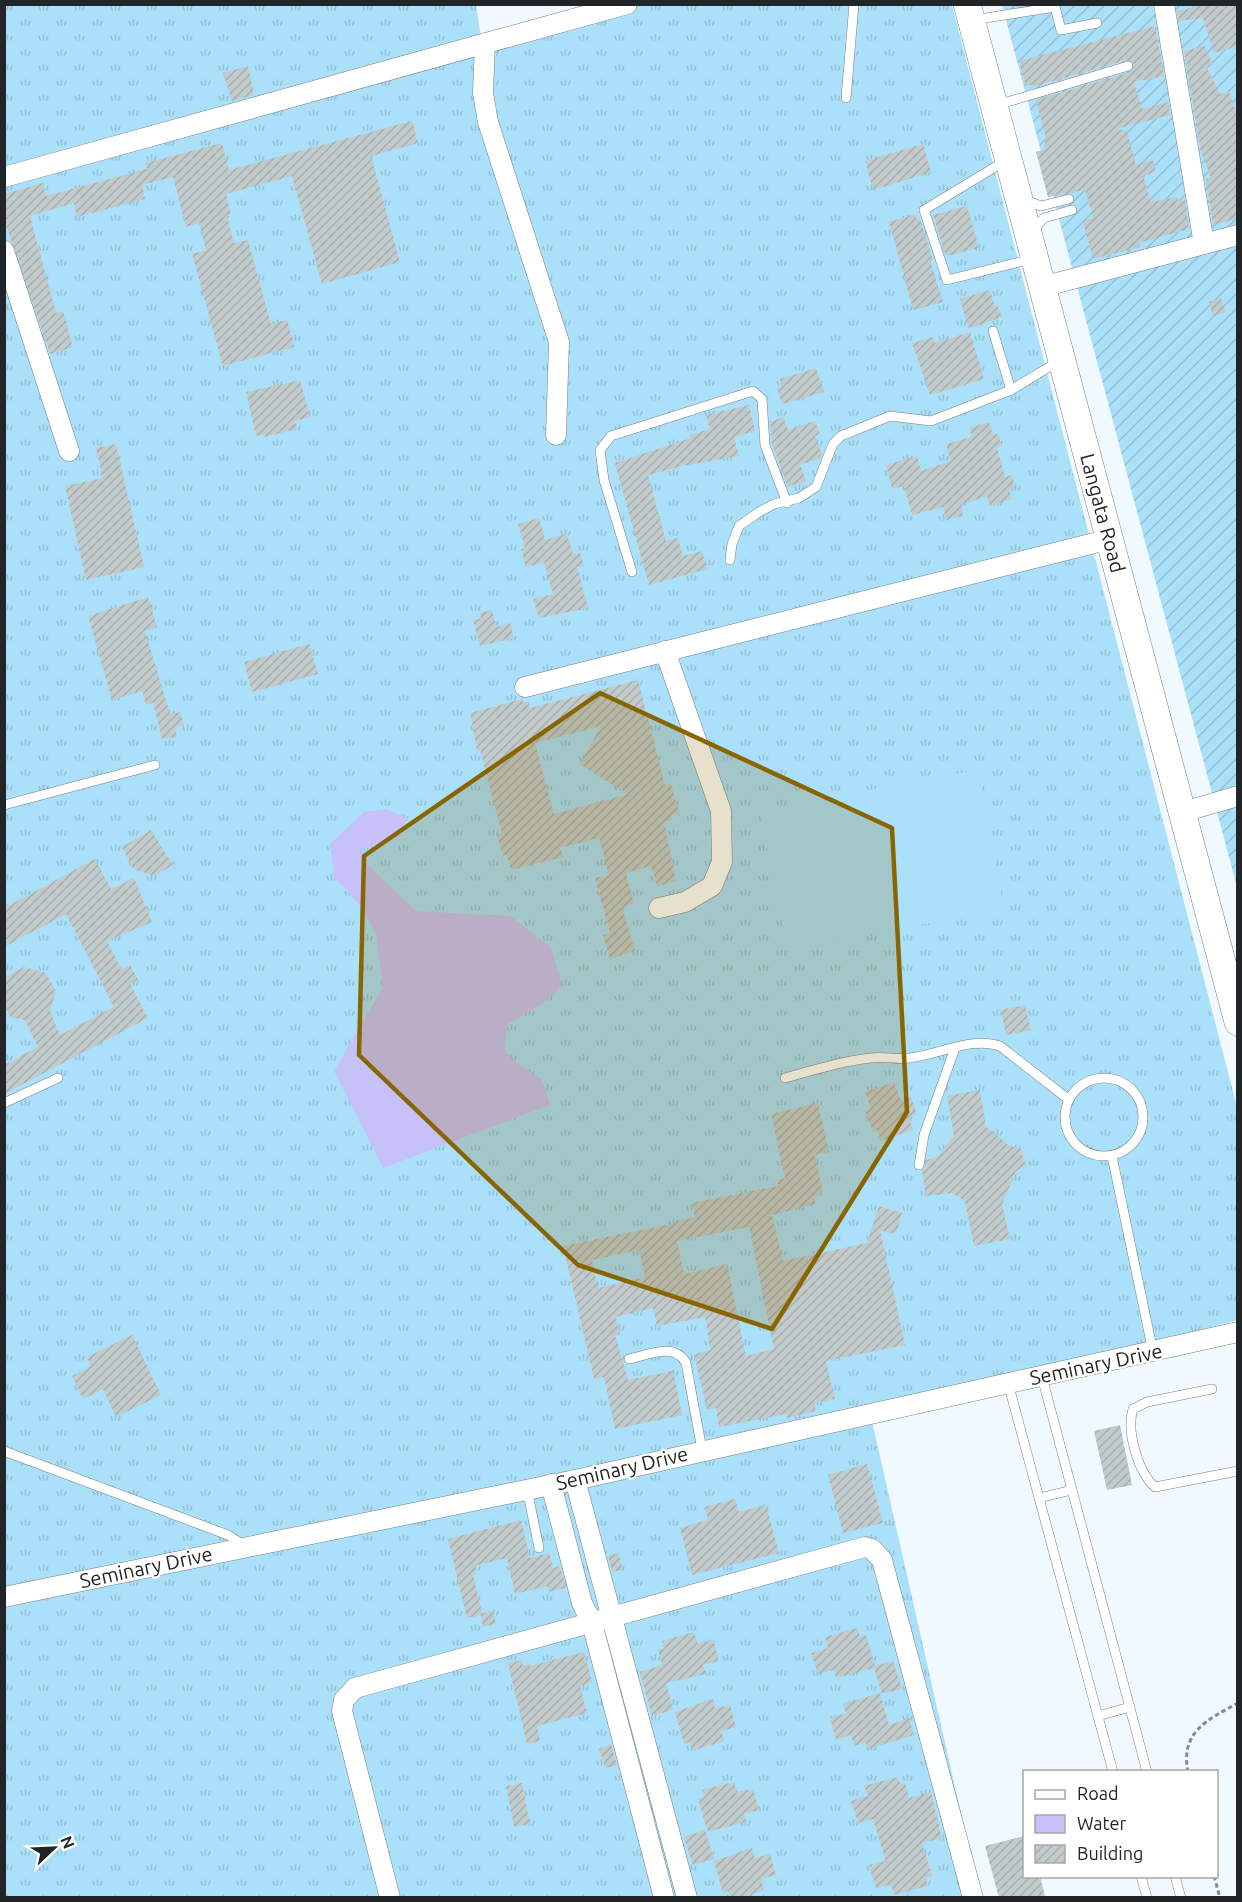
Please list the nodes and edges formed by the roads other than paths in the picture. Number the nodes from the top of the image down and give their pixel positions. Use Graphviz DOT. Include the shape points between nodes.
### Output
graph roads {
  1 [pos="627,4"];
  2 [pos="854,4"];
  3 [pos="1165,5"];
  4 [pos="969,12"];
  5 [pos="1097,23"];
  6 [pos="485,44"];
  7 [pos="1128,66"];
  8 [pos="846,98"];
  9 [pos="994,106"];
  10 [pos="1008,159"];
  11 [pos="4,177"];
  12 [pos="1018,197"];
  13 [pos="1069,199"];
  14 [pos="1072,210"];
  15 [pos="1238,235"];
  16 [pos="1204,244"];
  17 [pos="1031,247"];
  18 [pos="4,251"];
  19 [pos="1042,287"];
  20 [pos="993,332"];
  21 [pos="1061,359"];
  22 [pos="1011,390"];
  23 [pos="556,435"];
  24 [pos="69,451"];
  25 [pos="787,503"];
  26 [pos="1110,539"];
  27 [pos="730,560"];
  28 [pos="632,572"];
  29 [pos="665,651"];
  30 [pos="525,687"];
  31 [pos="155,765"];
  32 [pos="1238,795"];
  33 [pos="4,805"];
  34 [pos="1183,812"];
  35 [pos="659,908"];
  36 [pos="1238,1022"];
  37 [pos="955,1048"];
  38 [pos="58,1078"];
  39 [pos="785,1078"];
  40 [pos="1068,1099"];
  41 [pos="4,1103"];
  42 [pos="1112,1156"];
  43 [pos="919,1165"];
  44 [pos="1238,1332"];
  45 [pos="1153,1352"];
  46 [pos="629,1359"];
  47 [pos="1042,1377"];
  48 [pos="1007,1382"];
  49 [pos="1212,1389"];
  50 [pos="702,1450"];
  51 [pos="4,1451"];
  52 [pos="1238,1471"];
  53 [pos="575,1479"];
  54 [pos="551,1484"];
  55 [pos="527,1489"];
  56 [pos="1072,1490"];
  57 [pos="1039,1498"];
  58 [pos="245,1547"];
  59 [pos="539,1548"];
  60 [pos="4,1597"];
  61 [pos="613,1618"];
  62 [pos="592,1623"];
  63 [pos="1130,1707"];
  64 [pos="1098,1716"];
  65 [pos="1112,1770"];
  66 [pos="1146,1770"];
  67 [pos="1142,1878"];
  68 [pos="1176,1878"];
  69 [pos="390,1898"];
  70 [pos="664,1898"];
  71 [pos="687,1898"];
  72 [pos="973,1898"];
  73 [pos="1147,1898"];
  74 [pos="1181,1898"];
  1 -- 6 [label="street"];
  2 -- 8 [label="lane"];
  3 -- 16 [label="street"];
  4 -- 5 [label="lane" via="1055,7 1061,30"];
  4 -- 9 [label="main road, Langata Road"];
  6 -- 11 [label="street"];
  6 -- 23 [label="street" via="483,93 488,122 559,342"];
  7 -- 9 [label="lane"];
  9 -- 10 [label="main road, Langata Road"];
  10 -- 12 [label="main road, Langata Road"];
  10 -- 17 [label="lane" via="924,210 947,280"];
  12 -- 13 [label="lane" via="1041,206"];
  12 -- 17 [label="main road, Langata Road"];
  14 -- 17 [label="lane" via="1044,218"];
  15 -- 16 [label="street"];
  16 -- 19 [label="street"];
  17 -- 19 [label="main road, Langata Road"];
  18 -- 24 [label="street"];
  19 -- 21 [label="main road, Langata Road"];
  20 -- 22 [label="lane"];
  21 -- 22 [label="lane"];
  21 -- 26 [label="main road, Langata Road"];
  22 -- 25 [label="lane" via="931,421 890,416 842,436 833,444 816,487"];
  25 -- 27 [label="lane" via="774,504 748,517 739,526"];
  25 -- 28 [label="lane" via="765,445 762,399 753,391 611,436 600,450 604,480"];
  26 -- 29 [label="street"];
  26 -- 34 [label="main road, Langata Road"];
  29 -- 30 [label="street"];
  29 -- 35 [label="street" via="721,811 722,862 712,886 685,902"];
  31 -- 33 [label="lane"];
  32 -- 34 [label="street"];
  34 -- 36 [label="main road, Langata Road"];
  37 -- 39 [label="lane" via="908,1059 874,1057 834,1064"];
  37 -- 40 [label="lane" via="991,1043 1000,1046"];
  37 -- 43 [label="lane" via="924,1135"];
  38 -- 41 [label="lane"];
  40 -- 42 [label="lane" via="1066,1128 1073,1141 1084,1151"];
  40 -- 42 [label="lane" via="1089,1079 1118,1079 1131,1087 1142,1105 1143,1127 1131,1145"];
  42 -- 45 [label="lane"];
  44 -- 45 [label="street, Seminary Drive"];
  45 -- 47 [label="street, Seminary Drive"];
  46 -- 50 [label="lane" via="674,1350 681,1354"];
  47 -- 48 [label="street, Seminary Drive"];
  47 -- 56 [label="lane"];
  48 -- 50 [label="street, Seminary Drive"];
  48 -- 57 [label="lane"];
  49 -- 52 [label="lane" via="1147,1402 1133,1409 1129,1421 1137,1453 1155,1487"];
  50 -- 53 [label="street, Seminary Drive"];
  51 -- 58 [label="lane" via="228,1536"];
  53 -- 54 [label="street, Seminary Drive"];
  53 -- 61 [label="street"];
  54 -- 55 [label="street, Seminary Drive"];
  54 -- 62 [label="street" via="582,1602"];
  55 -- 58 [label="street, Seminary Drive"];
  55 -- 59 [label="lane"];
  56 -- 57 [label="lane"];
  56 -- 63 [label="lane"];
  57 -- 64 [label="lane"];
  58 -- 60 [label="street, Seminary Drive"];
  61 -- 62 [label="street"];
  61 -- 71 [label="street"];
  61 -- 72 [label="street" via="856,1547 872,1549 882,1560"];
  62 -- 69 [label="street" via="355,1688 349,1693 342,1712"];
  62 -- 70 [label="street"];
  63 -- 64 [label="lane"];
  63 -- 66 [label="lane"];
  64 -- 65 [label="lane"];
  67 -- 73 [label="lane"];
  68 -- 74 [label="lane"];
}
